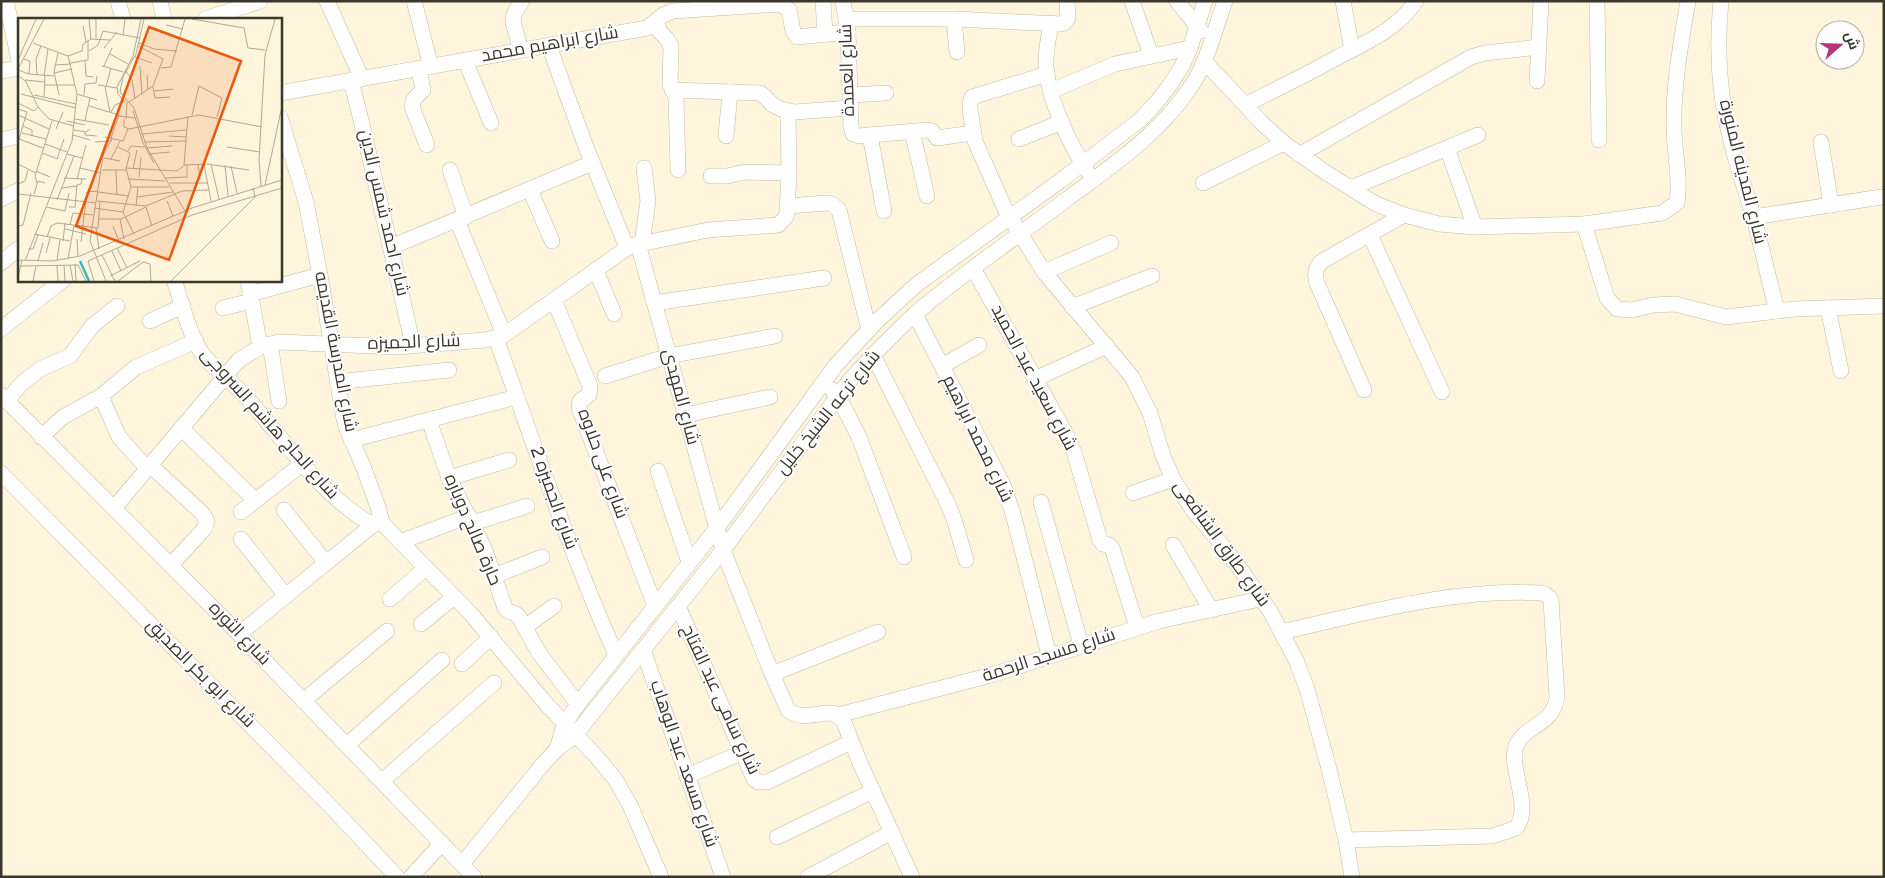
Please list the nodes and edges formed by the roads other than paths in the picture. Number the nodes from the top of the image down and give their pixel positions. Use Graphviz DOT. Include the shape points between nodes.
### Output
graph roads {
  1 [pos="6,1"];
  2 [pos="118,1"];
  3 [pos="160,1"];
  4 [pos="260,1"];
  5 [pos="327,1"];
  6 [pos="414,1"];
  7 [pos="522,1"];
  8 [pos="823,1"];
  9 [pos="843,1"];
  10 [pos="1067,1"];
  11 [pos="1132,1"];
  12 [pos="1176,1"];
  13 [pos="1205,1"];
  14 [pos="1225,1"];
  15 [pos="1343,1"];
  16 [pos="1416,1"];
  17 [pos="1541,1"];
  18 [pos="1597,1"];
  19 [pos="1688,1"];
  20 [pos="1721,1"];
  21 [pos="739,4"];
  22 [pos="235,10"];
  23 [pos="122,18"];
  24 [pos="164,18"];
  25 [pos="208,18"];
  26 [pos="954,19"];
  27 [pos="656,22"];
  28 [pos="1051,23"];
  29 [pos="847,25"];
  30 [pos="1197,27"];
  31 [pos="826,34"];
  32 [pos="1211,42"];
  33 [pos="549,46"];
  34 [pos="1539,47"];
  35 [pos="1190,48"];
  36 [pos="521,50"];
  37 [pos="1352,50"];
  38 [pos="957,52"];
  39 [pos="18,55"];
  40 [pos="1151,55"];
  41 [pos="465,60"];
  42 [pos="1204,61"];
  43 [pos="18,68"];
  44 [pos="425,68"];
  45 [pos="1,71"];
  46 [pos="1047,74"];
  47 [pos="356,80"];
  48 [pos="1537,81"];
  49 [pos="672,90"];
  50 [pos="1051,91"];
  51 [pos="730,92"];
  52 [pos="281,93"];
  53 [pos="886,94"];
  54 [pos="850,101"];
  55 [pos="1245,105"];
  56 [pos="788,111"];
  57 [pos="1062,122"];
  58 [pos="281,123"];
  59 [pos="491,123"];
  60 [pos="912,131"];
  61 [pos="973,133"];
  62 [pos="870,135"];
  63 [pos="1478,135"];
  64 [pos="18,136"];
  65 [pos="726,136"];
  66 [pos="1019,139"];
  67 [pos="1,140"];
  68 [pos="1599,140"];
  69 [pos="1821,142"];
  70 [pos="1284,143"];
  71 [pos="427,145"];
  72 [pos="1447,148"];
  73 [pos="1299,155"];
  74 [pos="592,163"];
  75 [pos="1082,164"];
  76 [pos="644,168"];
  77 [pos="450,170"];
  78 [pos="678,170"];
  79 [pos="789,173"];
  80 [pos="711,176"];
  81 [pos="1092,180"];
  82 [pos="1203,183"];
  83 [pos="1351,188"];
  84 [pos="18,190"];
  85 [pos="530,190"];
  86 [pos="927,196"];
  87 [pos="1881,197"];
  88 [pos="1,199"];
  89 [pos="1831,205"];
  90 [pos="788,206"];
  91 [pos="884,211"];
  92 [pos="1404,215"];
  93 [pos="1754,217"];
  94 [pos="461,218"];
  95 [pos="1010,218"];
  96 [pos="1584,224"];
  97 [pos="1475,227"];
  98 [pos="1021,234"];
  99 [pos="1370,235"];
  100 [pos="552,241"];
  101 [pos="1111,243"];
  102 [pos="636,245"];
  103 [pos="391,248"];
  104 [pos="18,249"];
  105 [pos="1,263"];
  106 [pos="973,268"];
  107 [pos="596,270"];
  108 [pos="1044,272"];
  109 [pos="320,276"];
  110 [pos="1152,276"];
  111 [pos="824,278"];
  112 [pos="62,281"];
  113 [pos="174,281"];
  114 [pos="250,292"];
  115 [pos="554,300"];
  116 [pos="654,304"];
  117 [pos="117,306"];
  118 [pos="183,306"];
  119 [pos="1072,306"];
  120 [pos="1884,306"];
  121 [pos="223,308"];
  122 [pos="1828,308"];
  123 [pos="1777,311"];
  124 [pos="614,314"];
  125 [pos="915,314"];
  126 [pos="150,321"];
  127 [pos="1,329"];
  128 [pos="869,330"];
  129 [pos="775,336"];
  130 [pos="500,337"];
  131 [pos="196,341"];
  132 [pos="331,344"];
  133 [pos="265,345"];
  134 [pos="980,345"];
  135 [pos="413,346"];
  136 [pos="1107,346"];
  137 [pos="874,355"];
  138 [pos="669,356"];
  139 [pos="942,366"];
  140 [pos="448,370"];
  141 [pos="1841,372"];
  142 [pos="225,375"];
  143 [pos="605,376"];
  144 [pos="1035,379"];
  145 [pos="337,382"];
  146 [pos="824,382"];
  147 [pos="1364,390"];
  148 [pos="1442,392"];
  149 [pos="101,396"];
  150 [pos="838,396"];
  151 [pos="517,397"];
  152 [pos="770,397"];
  153 [pos="4,398"];
  154 [pos="279,401"];
  155 [pos="685,415"];
  156 [pos="429,420"];
  157 [pos="180,428"];
  158 [pos="41,437"];
  159 [pos="351,440"];
  160 [pos="509,460"];
  161 [pos="302,464"];
  162 [pos="149,466"];
  163 [pos="658,471"];
  164 [pos="1,473"];
  165 [pos="449,478"];
  166 [pos="1174,479"];
  167 [pos="1133,493"];
  168 [pos="255,500"];
  169 [pos="1041,502"];
  170 [pos="528,506"];
  171 [pos="114,508"];
  172 [pos="284,510"];
  173 [pos="241,512"];
  174 [pos="471,520"];
  175 [pos="377,522"];
  176 [pos="717,528"];
  177 [pos="241,539"];
  178 [pos="400,542"];
  179 [pos="1173,545"];
  180 [pos="723,550"];
  181 [pos="542,557"];
  182 [pos="904,557"];
  183 [pos="966,560"];
  184 [pos="689,562"];
  185 [pos="326,563"];
  186 [pos="170,565"];
  187 [pos="426,568"];
  188 [pos="494,576"];
  189 [pos="286,596"];
  190 [pos="454,597"];
  191 [pos="390,599"];
  192 [pos="1260,599"];
  193 [pos="554,606"];
  194 [pos="655,606"];
  195 [pos="678,606"];
  196 [pos="1211,610"];
  197 [pos="420,624"];
  198 [pos="525,627"];
  199 [pos="1137,627"];
  200 [pos="387,631"];
  201 [pos="878,632"];
  202 [pos="1282,632"];
  203 [pos="239,634"];
  204 [pos="491,637"];
  205 [pos="1081,645"];
  206 [pos="643,650"];
  207 [pos="616,655"];
  208 [pos="1049,655"];
  209 [pos="442,660"];
  210 [pos="462,664"];
  211 [pos="772,674"];
  212 [pos="494,683"];
  213 [pos="304,701"];
  214 [pos="578,704"];
  215 [pos="838,715"];
  216 [pos="570,730"];
  217 [pos="851,742"];
  218 [pos="347,745"];
  219 [pos="741,753"];
  220 [pos="686,776"];
  221 [pos="382,782"];
  222 [pos="873,791"];
  223 [pos="892,832"];
  224 [pos="777,837"];
  225 [pos="1346,840"];
  226 [pos="442,843"];
  227 [pos="462,864"];
  228 [pos="397,877"];
  229 [pos="411,877"];
  230 [pos="474,877"];
  231 [pos="661,877"];
  232 [pos="723,877"];
  233 [pos="808,877"];
  234 [pos="912,877"];
  235 [pos="1352,877"];
  1 -- 39 [label="street"];
  2 -- 23 [label="street"];
  3 -- 24 [label="street"];
  4 -- 22 [label="street"];
  5 -- 47 [label="street, شارع احمد شمس الدين"];
  6 -- 44 [label="street"];
  7 -- 36 [label="street" via="513,22"];
  8 -- 31 [label="street"];
  9 -- 29 [label="street, شارع العمدة"];
  10 -- 28 [label="street" via="1067,21"];
  11 -- 40 [label="street"];
  12 -- 30 [label="street"];
  13 -- 30 [label="street, شارع ترعه الشيخ خليل"];
  14 -- 32 [label="street, شارع ترعه الشيخ خليل"];
  15 -- 37 [label="street"];
  16 -- 37 [label="street" via="1395,25"];
  17 -- 34 [label="street"];
  18 -- 68 [label="street"];
  19 -- 96 [label="street" via="1674,97 1677,203 1662,213"];
  20 -- 93 [label="street, شارع المدينه المنورة" via="1719,75 1724,111"];
  21 -- 27 [label="street, شارع ابراهيم محمد" via="673,11 663,14"];
  21 -- 31 [label="street, شارع ابراهيم محمد" via="783,5 789,10 795,35"];
  22 -- 25 [label="street"];
  26 -- 28 [label="street"];
  26 -- 29 [label="street"];
  26 -- 38 [label="street"];
  27 -- 33 [label="street, شارع ابراهيم محمد" via="647,28"];
  27 -- 49 [label="street" via="671,46"];
  28 -- 46 [label="street"];
  29 -- 31 [label="street"];
  29 -- 54 [label="street, شارع العمدة"];
  30 -- 32 [label="street"];
  30 -- 35 [label="street, شارع ترعه الشيخ خليل"];
  32 -- 42 [label="street, شارع ترعه الشيخ خليل"];
  33 -- 36 [label="street, شارع ابراهيم محمد"];
  33 -- 74 [label="street, شارع المهدى"];
  34 -- 48 [label="street"];
  34 -- 73 [label="street" via="1470,57"];
  35 -- 40 [label="street"];
  35 -- 75 [label="street, شارع ترعه الشيخ خليل" via="1156,104"];
  36 -- 41 [label="street, شارع ابراهيم محمد"];
  37 -- 55 [label="street"];
  40 -- 50 [label="street" via="1115,64"];
  41 -- 44 [label="street, شارع ابراهيم محمد"];
  41 -- 59 [label="street"];
  42 -- 55 [label="street"];
  42 -- 81 [label="street, شارع ترعه الشيخ خليل" via="1193,84 1166,120"];
  43 -- 45 [label="street"];
  44 -- 47 [label="street, شارع ابراهيم محمد"];
  44 -- 71 [label="street" via="423,90 414,99 412,107"];
  46 -- 50 [label="street"];
  46 -- 61 [label="street, شارع طارق الشافعى" via="972,98"];
  47 -- 52 [label="street, شارع ابراهيم محمد"];
  47 -- 103 [label="street, شارع احمد شمس الدين"];
  49 -- 51 [label="street"];
  49 -- 78 [label="street" via="676,97"];
  50 -- 57 [label="street"];
  51 -- 56 [label="street" via="763,94 773,105"];
  51 -- 65 [label="street"];
  53 -- 54 [label="street"];
  54 -- 56 [label="street"];
  54 -- 62 [label="street, شارع العمدة" via="853,134"];
  55 -- 70 [label="street"];
  56 -- 79 [label="street"];
  57 -- 66 [label="street"];
  57 -- 75 [label="street"];
  58 -- 109 [label="street, شارع المدرسة القديمه" via="306,202"];
  60 -- 61 [label="street, شارع العمدة" via="930,130 938,138"];
  60 -- 62 [label="street, شارع العمدة"];
  60 -- 86 [label="street"];
  61 -- 95 [label="street, شارع طارق الشافعى" via="999,199"];
  62 -- 91 [label="street"];
  63 -- 72 [label="street"];
  64 -- 67 [label="street"];
  69 -- 89 [label="street"];
  70 -- 73 [label="street"];
  70 -- 82 [label="street"];
  72 -- 83 [label="street"];
  72 -- 97 [label="street"];
  73 -- 83 [label="street"];
  74 -- 85 [label="street"];
  74 -- 102 [label="street, شارع المهدى"];
  75 -- 81 [label="street"];
  75 -- 95 [label="street, شارع ترعه الشيخ خليل"];
  76 -- 102 [label="street" via="648,201"];
  77 -- 94 [label="street, شارع الجميزه 2"];
  79 -- 80 [label="street" via="745,172"];
  79 -- 90 [label="street"];
  81 -- 98 [label="street, شارع ترعه الشيخ خليل"];
  83 -- 92 [label="street" via="1376,204"];
  84 -- 88 [label="street"];
  85 -- 94 [label="street"];
  85 -- 100 [label="street"];
  87 -- 89 [label="street"];
  89 -- 93 [label="street"];
  90 -- 102 [label="street" via="786,217 778,225 708,230"];
  90 -- 128 [label="street" via="832,204 839,210"];
  92 -- 97 [label="street" via="1439,224"];
  92 -- 99 [label="street"];
  93 -- 123 [label="street, شارع المدينه المنورة"];
  94 -- 103 [label="street"];
  94 -- 130 [label="street, شارع الجميزه 2"];
  95 -- 98 [label="street, شارع طارق الشافعى"];
  95 -- 128 [label="street, شارع ترعه الشيخ خليل" via="916,285"];
  96 -- 97 [label="street"];
  96 -- 123 [label="street" via="1607,298 1617,309 1675,304 1726,317"];
  98 -- 106 [label="street, شارع ترعه الشيخ خليل"];
  98 -- 108 [label="street, شارع طارق الشافعى"];
  99 -- 147 [label="street" via="1320,263 1315,275"];
  99 -- 148 [label="street"];
  101 -- 108 [label="street"];
  102 -- 107 [label="street, شارع الجميزه"];
  102 -- 116 [label="street, شارع المهدى"];
  103 -- 135 [label="street, شارع احمد شمس الدين"];
  104 -- 105 [label="street"];
  106 -- 125 [label="street, شارع ترعه الشيخ خليل"];
  106 -- 144 [label="street, شارع سعيد عبد الحميد"];
  107 -- 115 [label="street, شارع الجميزه"];
  107 -- 124 [label="street"];
  108 -- 119 [label="street, شارع طارق الشافعى"];
  109 -- 114 [label="street"];
  109 -- 132 [label="street, شارع المدرسة القديمه"];
  110 -- 119 [label="street"];
  111 -- 116 [label="street"];
  112 -- 127 [label="street"];
  113 -- 118 [label="street, شارع الحاج هاشم السروجى"];
  114 -- 121 [label="street"];
  114 -- 133 [label="street"];
  115 -- 130 [label="street, شارع الجميزه"];
  115 -- 194 [label="street, شارع على حلاوه" via="590,386 589,395 580,401 579,408"];
  116 -- 138 [label="street, شارع المهدى"];
  117 -- 153 [label="street" via="92,326 70,356 40,369"];
  118 -- 126 [label="street"];
  118 -- 131 [label="street, شارع الحاج هاشم السروجى"];
  119 -- 136 [label="street, شارع طارق الشافعى"];
  120 -- 122 [label="street"];
  122 -- 123 [label="street"];
  122 -- 141 [label="street"];
  125 -- 137 [label="street, شارع ترعه الشيخ خليل"];
  125 -- 139 [label="street, شارع محمد ابراهيم"];
  128 -- 146 [label="street, شارع ترعه الشيخ خليل"];
  129 -- 138 [label="street"];
  130 -- 135 [label="street, شارع الجميزه"];
  130 -- 151 [label="street, شارع الجميزه 2"];
  131 -- 142 [label="street, شارع الحاج هاشم السروجى" via="208,360"];
  131 -- 149 [label="street" via="136,367"];
  132 -- 133 [label="street, شارع الجميزه"];
  132 -- 135 [label="street, شارع الجميزه"];
  132 -- 145 [label="street, شارع المدرسة القديمه"];
  133 -- 142 [label="street" via="239,360"];
  133 -- 154 [label="street"];
  134 -- 139 [label="street"];
  136 -- 144 [label="street"];
  136 -- 166 [label="street, شارع طارق الشافعى" via="1142,394"];
  137 -- 150 [label="street, شارع ترعه الشيخ خليل"];
  137 -- 183 [label="street" via="946,500"];
  138 -- 143 [label="street"];
  138 -- 155 [label="street, شارع المهدى"];
  139 -- 208 [label="street, شارع محمد ابراهيم" via="1004,487"];
  140 -- 145 [label="street"];
  142 -- 157 [label="street"];
  142 -- 161 [label="street, شارع الحاج هاشم السروجى"];
  144 -- 199 [label="street, شارع سعيد عبد الحميد" via="1074,452 1100,540 1112,548"];
  145 -- 159 [label="street, شارع المدرسة القديمه"];
  146 -- 150 [label="street"];
  146 -- 176 [label="street, شارع ترعه الشيخ خليل"];
  149 -- 158 [label="street" via="63,417"];
  149 -- 162 [label="street" via="119,437"];
  150 -- 180 [label="street, شارع ترعه الشيخ خليل"];
  150 -- 182 [label="street" via="859,437"];
  151 -- 156 [label="street"];
  151 -- 207 [label="street, شارع الجميزه 2" via="570,545"];
  152 -- 155 [label="street"];
  153 -- 158 [label="street, شارع الثوره"];
  155 -- 176 [label="street, شارع المهدى"];
  156 -- 159 [label="street"];
  156 -- 165 [label="street, حارة صالح دوباره"];
  157 -- 162 [label="street"];
  157 -- 168 [label="street"];
  158 -- 171 [label="street, شارع الثوره"];
  159 -- 175 [label="street, شارع المدرسة القديمه" via="378,507"];
  160 -- 165 [label="street"];
  161 -- 168 [label="street"];
  161 -- 175 [label="street, شارع الحاج هاشم السروجى" via="337,501 354,514"];
  162 -- 171 [label="street"];
  162 -- 186 [label="street" via="207,521 204,529"];
  163 -- 184 [label="street"];
  164 -- 228 [label="street, شارع ابو بكر الصديق"];
  165 -- 174 [label="street, حارة صالح دوباره"];
  166 -- 167 [label="street"];
  166 -- 192 [label="street, شارع طارق الشافعى" via="1192,509 1231,556"];
  168 -- 173 [label="street"];
  169 -- 205 [label="street"];
  170 -- 174 [label="street"];
  171 -- 186 [label="street, شارع الثوره"];
  172 -- 185 [label="street"];
  174 -- 178 [label="street"];
  174 -- 188 [label="street, حارة صالح دوباره"];
  175 -- 178 [label="street, شارع المدرسة القديمه"];
  175 -- 185 [label="street"];
  176 -- 180 [label="street, شارع المهدى"];
  176 -- 184 [label="street, شارع ترعه الشيخ خليل"];
  177 -- 189 [label="street"];
  178 -- 187 [label="street, شارع المدرسة القديمه"];
  179 -- 196 [label="street"];
  180 -- 195 [label="street, شارع ترعه الشيخ خليل"];
  180 -- 211 [label="street, شارع المهدى"];
  181 -- 188 [label="street"];
  184 -- 194 [label="street, شارع ترعه الشيخ خليل"];
  185 -- 189 [label="street"];
  186 -- 203 [label="street, شارع الثوره"];
  187 -- 190 [label="street, شارع المدرسة القديمه"];
  187 -- 191 [label="street"];
  188 -- 198 [label="street, حارة صالح دوباره" via="505,608 517,615"];
  189 -- 203 [label="street"];
  190 -- 197 [label="street"];
  190 -- 204 [label="street, شارع المدرسة القديمه"];
  192 -- 196 [label="street, شارع مسجد الرحمة"];
  192 -- 202 [label="street, شارع طارق الشافعى"];
  193 -- 198 [label="street"];
  194 -- 207 [label="street, شارع ترعه الشيخ خليل"];
  195 -- 206 [label="street, شارع ترعه الشيخ خليل"];
  195 -- 219 [label="street, شارع سامى عبد الفتاح"];
  196 -- 199 [label="street, شارع مسجد الرحمة"];
  198 -- 214 [label="street, حارة صالح دوباره" via="539,652"];
  199 -- 205 [label="street, شارع مسجد الرحمة"];
  200 -- 213 [label="street"];
  201 -- 211 [label="street"];
  202 -- 225 [label="street, شارع طارق الشافعى" via="1307,689"];
  202 -- 225 [label="street" via="1408,604 1473,594 1543,593 1551,600 1556,706 1550,716 1523,736 1516,746 1522,816 1516,828 1493,836"];
  203 -- 213 [label="street, شارع الثوره"];
  204 -- 210 [label="street"];
  204 -- 216 [label="street, شارع المدرسة القديمه"];
  205 -- 208 [label="street, شارع مسجد الرحمة"];
  206 -- 216 [label="street, شارع ترعه الشيخ خليل"];
  206 -- 220 [label="street, شارع مسعد عبد الوهاب"];
  207 -- 214 [label="street, شارع ترعه الشيخ خليل"];
  208 -- 215 [label="street, شارع مسجد الرحمة" via="995,674"];
  209 -- 218 [label="street"];
  211 -- 215 [label="street, شارع مسجد الرحمة" via="792,713 800,716 827,712"];
  212 -- 221 [label="street"];
  213 -- 218 [label="street, شارع الثوره"];
  214 -- 216 [label="street, شارع ترعه الشيخ خليل"];
  215 -- 217 [label="street"];
  216 -- 227 [label="street, شارع ترعه الشيخ خليل"];
  216 -- 231 [label="street, شارع المدرسة القديمه" via="615,779 630,805"];
  217 -- 219 [label="street, شارع سامى عبد الفتاح" via="767,782 758,782 751,776"];
  217 -- 222 [label="street"];
  218 -- 221 [label="street, شارع الثوره"];
  219 -- 220 [label="street"];
  220 -- 232 [label="street, شارع مسعد عبد الوهاب"];
  221 -- 226 [label="street, شارع الثوره"];
  222 -- 223 [label="street"];
  222 -- 224 [label="street"];
  223 -- 233 [label="street"];
  223 -- 234 [label="street"];
  225 -- 235 [label="street, شارع طارق الشافعى"];
  226 -- 227 [label="street, شارع الثوره"];
  226 -- 229 [label="street"];
  227 -- 230 [label="street, شارع الثوره"];
}
